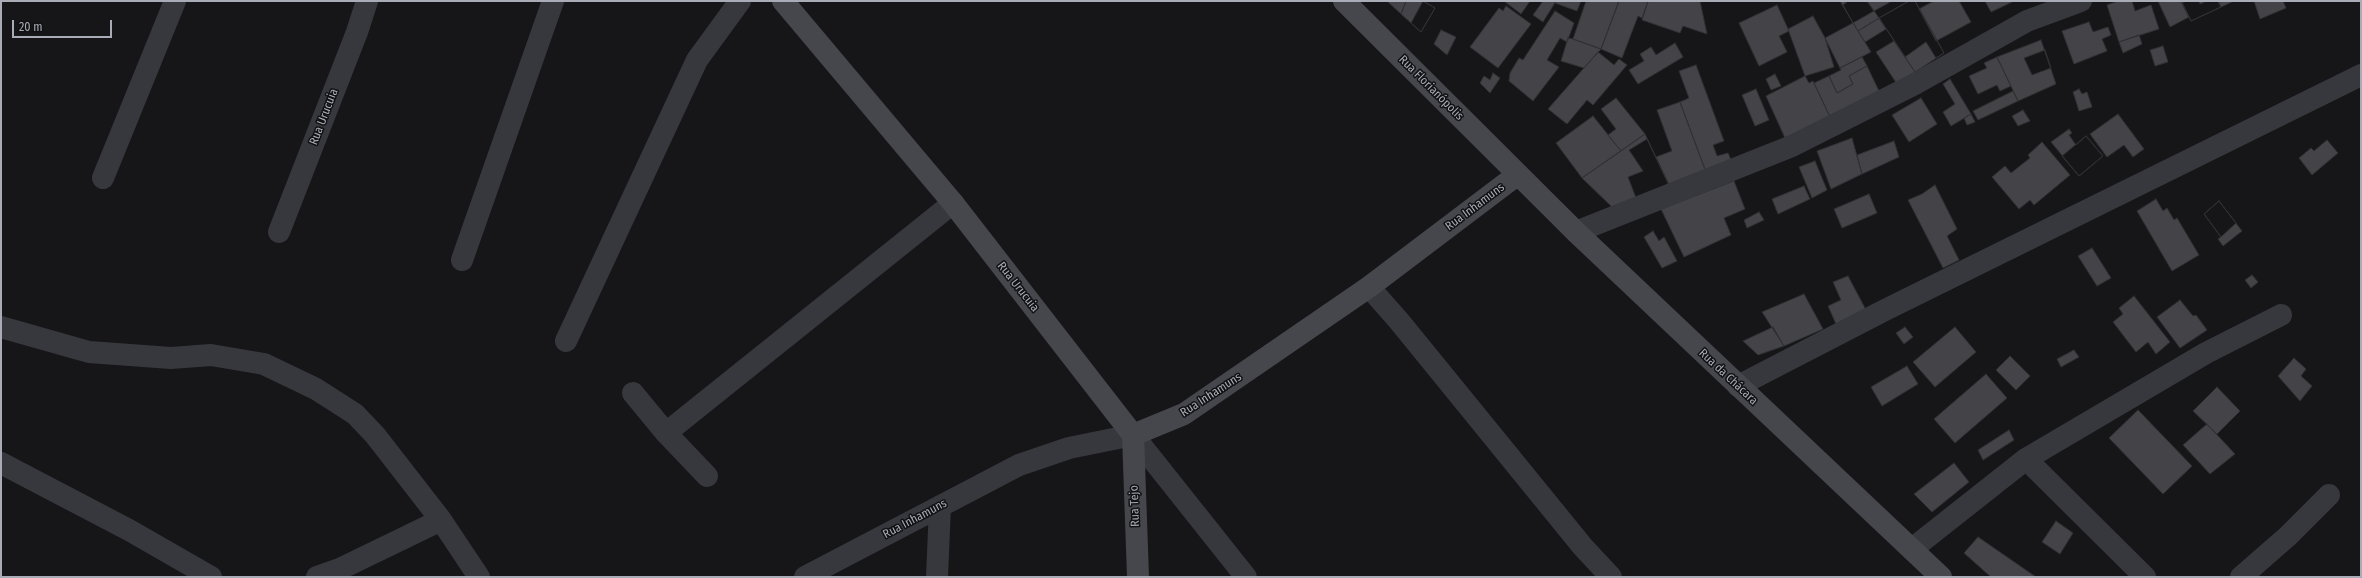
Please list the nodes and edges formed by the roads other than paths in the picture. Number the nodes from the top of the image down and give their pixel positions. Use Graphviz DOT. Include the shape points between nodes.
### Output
graph roads {
  1 [pos="175,1"];
  2 [pos="367,1"];
  3 [pos="553,1"];
  4 [pos="740,1"];
  5 [pos="784,1"];
  6 [pos="1344,1"];
  7 [pos="2081,1"];
  8 [pos="2361,75"];
  9 [pos="1517,175"];
  10 [pos="103,178"];
  11 [pos="953,203"];
  12 [pos="279,232"];
  13 [pos="1576,232"];
  14 [pos="462,260"];
  15 [pos="1369,287"];
  16 [pos="2281,315"];
  17 [pos="1,327"];
  18 [pos="566,341"];
  19 [pos="1738,386"];
  20 [pos="633,393"];
  21 [pos="666,433"];
  22 [pos="1133,435"];
  23 [pos="2026,459"];
  24 [pos="1,463"];
  25 [pos="707,476"];
  26 [pos="2329,495"];
  27 [pos="940,506"];
  28 [pos="441,520"];
  29 [pos="1912,549"];
  30 [pos="210,577"];
  31 [pos="317,577"];
  32 [pos="479,577"];
  33 [pos="805,577"];
  34 [pos="937,577"];
  35 [pos="1138,577"];
  36 [pos="1246,577"];
  37 [pos="1612,577"];
  38 [pos="1941,577"];
  39 [pos="2145,577"];
  40 [pos="2240,577"];
  1 -- 10 [label="street"];
  2 -- 12 [label="street, Rua Urucuia"];
  3 -- 14 [label="street"];
  4 -- 18 [label="street" via="697,60"];
  5 -- 11 [label="street, Rua Urucuia"];
  6 -- 9 [label="street, Rua Florianópolis"];
  7 -- 13 [label="street" via="2027,21 1915,84 1792,146"];
  8 -- 19 [label="street" via="1885,310"];
  9 -- 13 [label="street, Rua da Chácara"];
  9 -- 15 [label="street, Rua Inhamuns"];
  11 -- 21 [label="street"];
  11 -- 22 [label="street, Rua Urucuia"];
  13 -- 19 [label="street, Rua da Chácara"];
  15 -- 22 [label="street, Rua Inhamuns" via="1184,414"];
  15 -- 37 [label="street" via="1583,548"];
  16 -- 23 [label="street" via="2206,353"];
  17 -- 28 [label="street" via="89,352 171,358 211,355 264,364 316,389 355,414 375,435"];
  19 -- 29 [label="street, Rua da Chácara"];
  20 -- 21 [label="street"];
  21 -- 25 [label="street"];
  22 -- 27 [label="street, Rua Inhamuns" via="1069,448 1019,465"];
  22 -- 35 [label="street, Rua Tejo"];
  22 -- 36 [label="street, Rua Urucuia"];
  23 -- 29 [label="street"];
  23 -- 39 [label="street"];
  24 -- 30 [label="street"];
  26 -- 40 [label="street" via="2288,536"];
  27 -- 33 [label="street, Rua Inhamuns"];
  27 -- 34 [label="street"];
  28 -- 31 [label="street" via="340,569"];
  28 -- 32 [label="street"];
  29 -- 38 [label="street, Rua da Chácara"];
}
